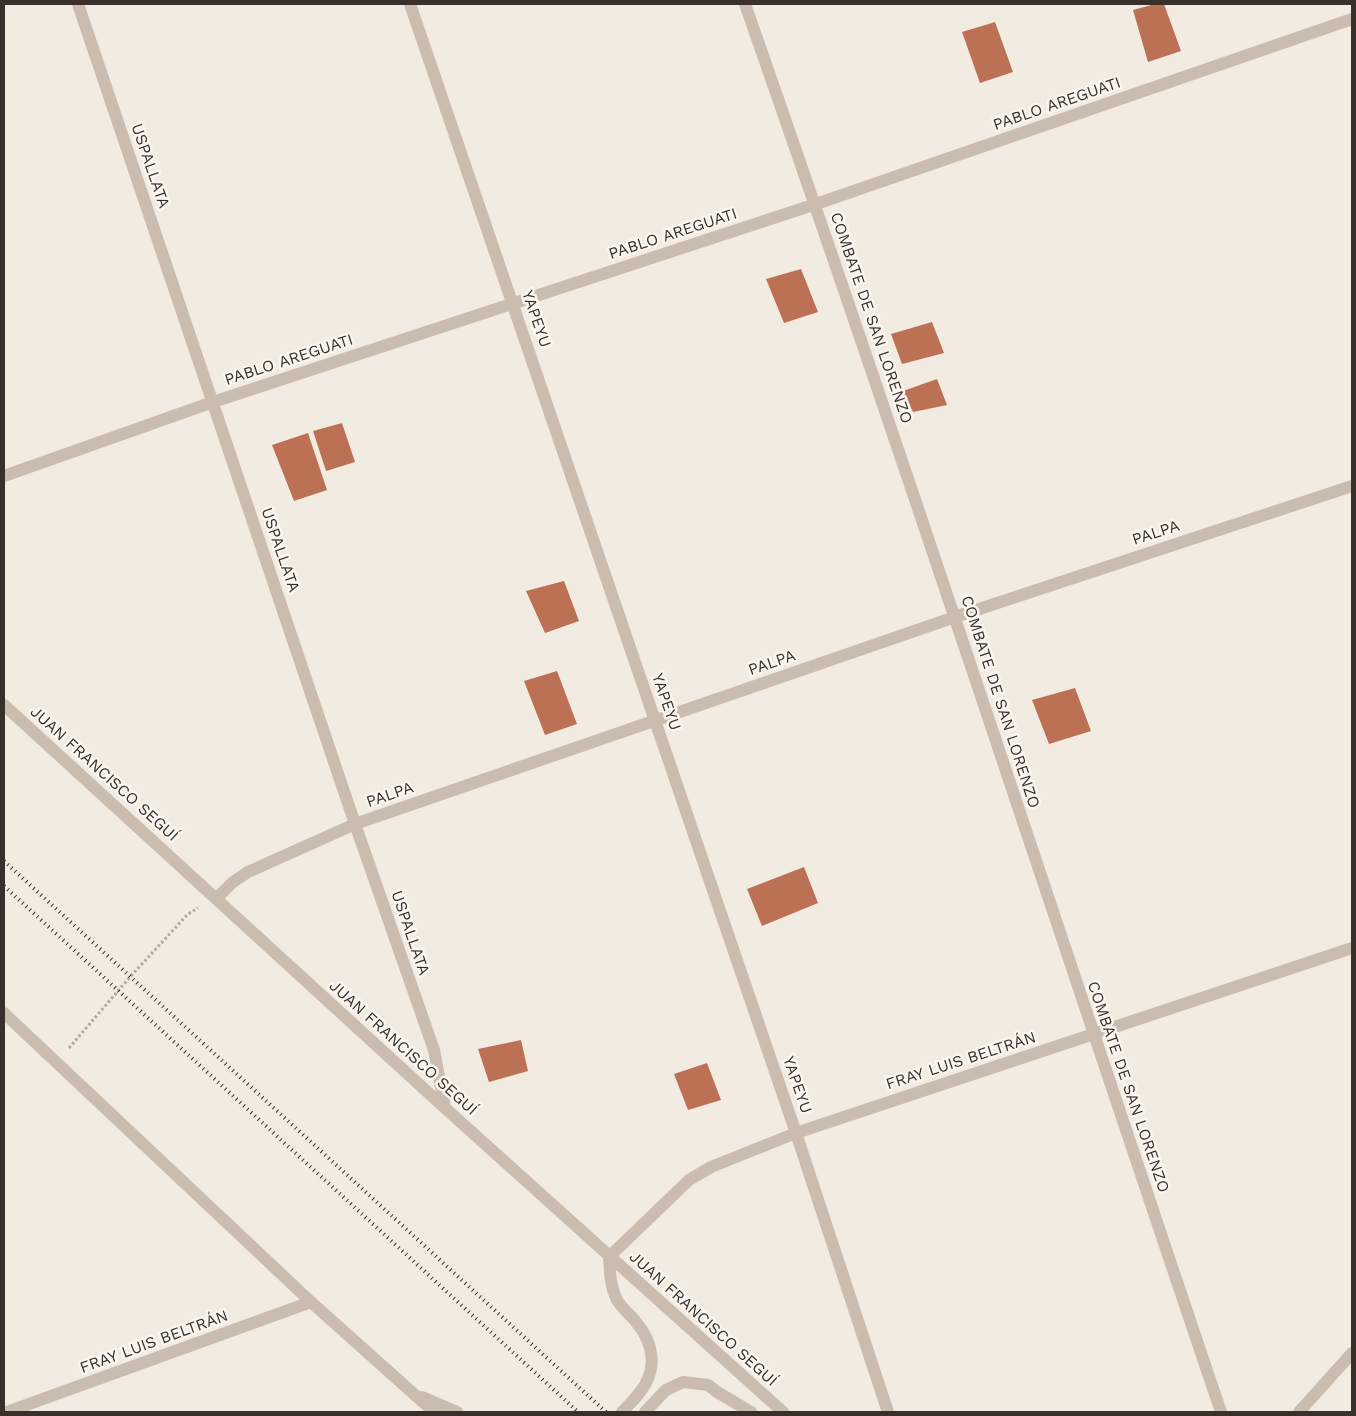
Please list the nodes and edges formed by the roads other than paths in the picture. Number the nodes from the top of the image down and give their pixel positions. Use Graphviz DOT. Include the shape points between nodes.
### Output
graph roads {
  1 [pos="78,4"];
  2 [pos="410,4"];
  3 [pos="746,4"];
  4 [pos="1352,19"];
  5 [pos="816,204"];
  6 [pos="513,303"];
  7 [pos="213,402"];
  8 [pos="4,476"];
  9 [pos="1352,486"];
  10 [pos="955,617"];
  11 [pos="4,705"];
  12 [pos="656,720"];
  13 [pos="355,824"];
  14 [pos="216,899"];
  15 [pos="1352,948"];
  16 [pos="4,1013"];
  17 [pos="1093,1035"];
  18 [pos="444,1108"];
  19 [pos="796,1133"];
  20 [pos="609,1257"];
  21 [pos="312,1302"];
  22 [pos="1352,1353"];
  23 [pos="411,1392"];
  24 [pos="7,1412"];
  25 [pos="434,1412"];
  26 [pos="456,1412"];
  27 [pos="622,1412"];
  28 [pos="645,1412"];
  29 [pos="751,1412"];
  30 [pos="783,1412"];
  31 [pos="888,1412"];
  32 [pos="1221,1412"];
  33 [pos="1299,1412"];
  1 -- 7 [label="street, USPALLATA"];
  2 -- 6 [label="street, YAPEYU"];
  3 -- 5 [label="street, COMBATE DE SAN LORENZO"];
  4 -- 5 [label="street, PABLO AREGUATI"];
  5 -- 6 [label="street, PABLO AREGUATI"];
  5 -- 10 [label="street, COMBATE DE SAN LORENZO"];
  6 -- 7 [label="street, PABLO AREGUATI"];
  6 -- 12 [label="street, YAPEYU"];
  7 -- 8 [label="street, PABLO AREGUATI"];
  7 -- 13 [label="street, USPALLATA"];
  9 -- 10 [label="street, PALPA"];
  10 -- 12 [label="street, PALPA"];
  10 -- 17 [label="street, COMBATE DE SAN LORENZO"];
  11 -- 14 [label="street, JUAN FRANCISCO SEGUÍ"];
  12 -- 13 [label="street, PALPA"];
  12 -- 19 [label="street, YAPEYU"];
  13 -- 14 [label="street, PALPA" via="248,872"];
  13 -- 18 [label="street, USPALLATA" via="434,1050"];
  14 -- 18 [label="street, JUAN FRANCISCO SEGUÍ"];
  15 -- 17 [label="street, FRAY LUIS BELTRÁN"];
  16 -- 21 [label="street"];
  17 -- 19 [label="street, FRAY LUIS BELTRÁN"];
  17 -- 32 [label="street, COMBATE DE SAN LORENZO"];
  18 -- 20 [label="street, JUAN FRANCISCO SEGUÍ"];
  19 -- 20 [label="street, FRAY LUIS BELTRÁN" via="710,1167 689,1180"];
  19 -- 31 [label="street, YAPEYU"];
  20 -- 27 [label="street" via="611,1284 617,1301 648,1339 652,1357 649,1377"];
  20 -- 30 [label="street, JUAN FRANCISCO SEGUÍ"];
  21 -- 23 [label="street"];
  21 -- 24 [label="street, FRAY LUIS BELTRÁN"];
  22 -- 33 [label="street"];
  23 -- 25 [label="street"];
  23 -- 26 [label="street"];
  28 -- 29 [label="street" via="666,1390 683,1382 708,1385"];
}
